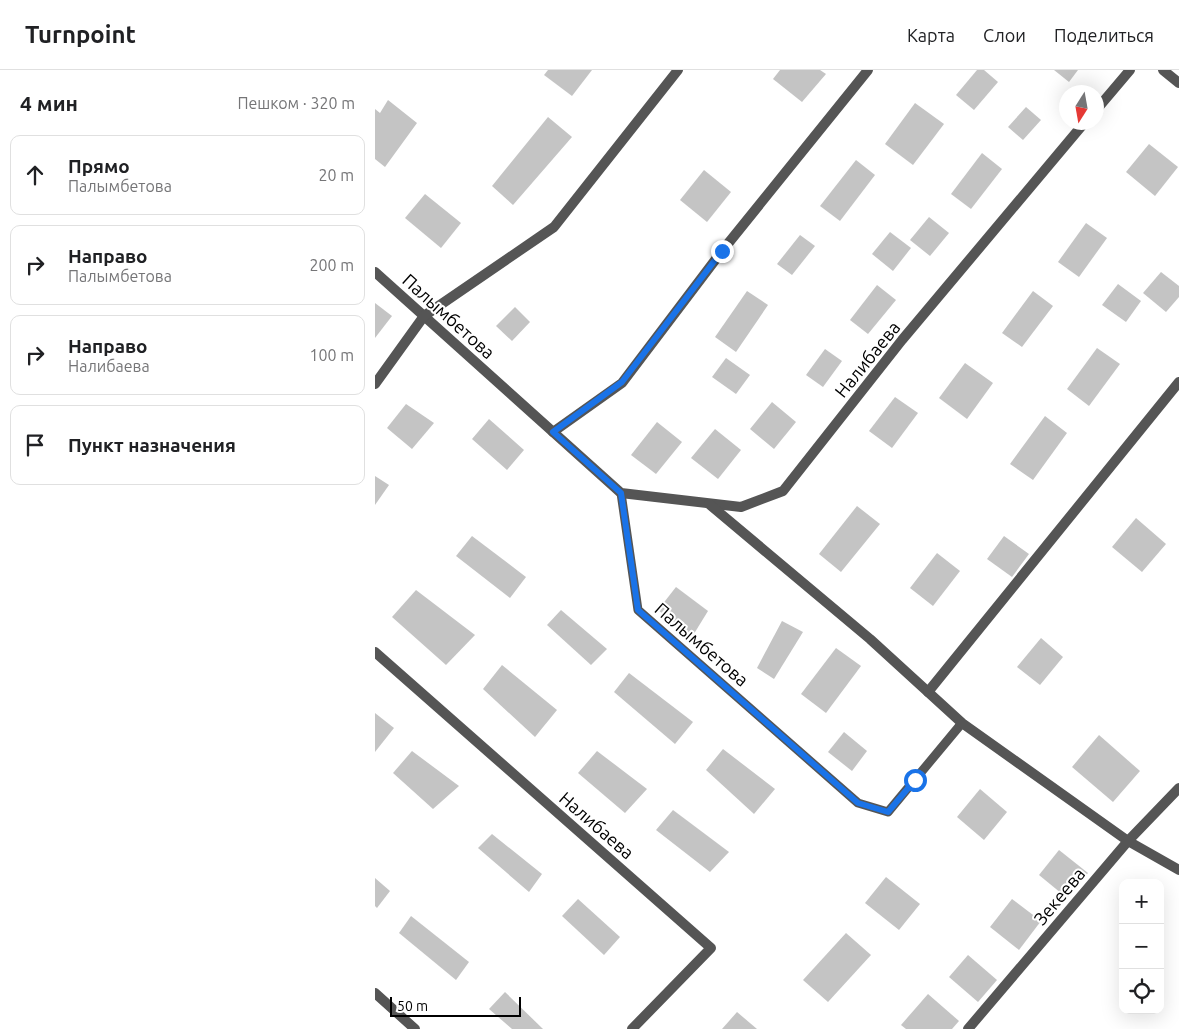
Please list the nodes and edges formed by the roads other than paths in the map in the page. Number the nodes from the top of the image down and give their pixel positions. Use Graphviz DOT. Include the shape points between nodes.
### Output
graph roads {
  1 [pos="677,70"];
  2 [pos="868,70"];
  3 [pos="1130,70"];
  4 [pos="1163,70"];
  5 [pos="1179,83"];
  6 [pos="1104,101"];
  7 [pos="1078,130"];
  8 [pos="375,272"];
  9 [pos="424,316"];
  10 [pos="1179,382"];
  11 [pos="375,384"];
  12 [pos="553,432"];
  13 [pos="621,493"];
  14 [pos="709,504"];
  15 [pos="375,652"];
  16 [pos="929,692"];
  17 [pos="962,723"];
  18 [pos="1179,788"];
  19 [pos="1127,841"];
  20 [pos="1179,870"];
  21 [pos="375,994"];
  22 [pos="415,1029"];
  23 [pos="632,1029"];
  24 [pos="968,1029"];
  1 -- 9 [label="street" via="554,227"];
  2 -- 12 [label="street" via="722,251 622,382"];
  3 -- 6 [label="street"];
  4 -- 5 [label="street"];
  7 -- 14 [label="street, Налибаева" via="902,340 783,492 741,508"];
  8 -- 9 [label="street, Палымбетова"];
  9 -- 11 [label="street"];
  9 -- 12 [label="street, Палымбетова"];
  10 -- 16 [label="street"];
  12 -- 13 [label="street, Палымбетова"];
  13 -- 14 [label="street, Налибаева"];
  13 -- 17 [label="lane, Палымбетова" via="638,610 858,803 888,812"];
  14 -- 16 [label="street"];
  15 -- 23 [label="street, Налибаева" via="711,948"];
  16 -- 17 [label="street"];
  17 -- 19 [label="street"];
  18 -- 19 [label="street, Зекеева"];
  19 -- 20 [label="street"];
  19 -- 24 [label="street, Зекеева"];
  21 -- 22 [label="street"];
}
